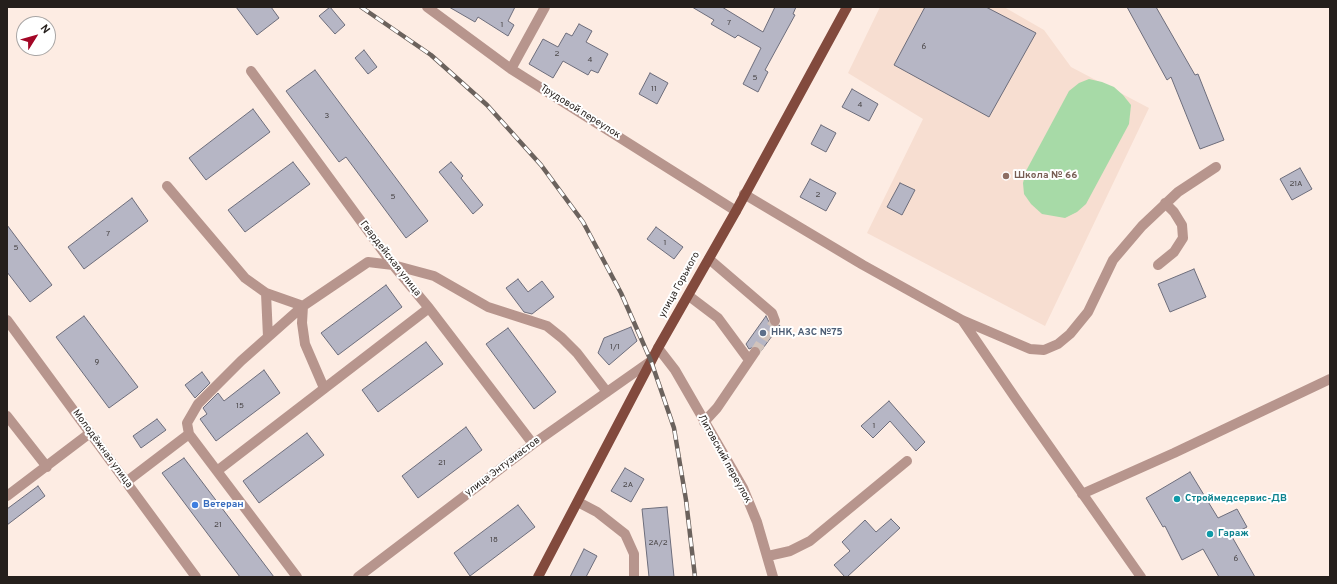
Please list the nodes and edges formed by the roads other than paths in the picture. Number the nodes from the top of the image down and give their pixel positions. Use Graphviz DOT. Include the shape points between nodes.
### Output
graph roads {
  1 [pos="428,7"];
  2 [pos="545,7"];
  3 [pos="846,7"];
  4 [pos="511,69"];
  5 [pos="251,71"];
  6 [pos="1216,166"];
  7 [pos="167,186"];
  8 [pos="744,194"];
  9 [pos="1165,203"];
  10 [pos="736,211"];
  11 [pos="708,259"];
  12 [pos="393,265"];
  13 [pos="1158,265"];
  14 [pos="266,293"];
  15 [pos="689,296"];
  16 [pos="303,306"];
  17 [pos="429,308"];
  18 [pos="7,320"];
  19 [pos="962,320"];
  20 [pos="775,321"];
  21 [pos="268,337"];
  22 [pos="658,348"];
  23 [pos="652,361"];
  24 [pos="1330,379"];
  25 [pos="324,388"];
  26 [pos="607,392"];
  27 [pos="7,416"];
  28 [pos="704,422"];
  29 [pos="90,433"];
  30 [pos="189,434"];
  31 [pos="533,444"];
  32 [pos="908,461"];
  33 [pos="47,467"];
  34 [pos="217,471"];
  35 [pos="126,482"];
  36 [pos="1082,494"];
  37 [pos="7,496"];
  38 [pos="578,502"];
  39 [pos="768,556"];
  40 [pos="196,577"];
  41 [pos="297,577"];
  42 [pos="358,577"];
  43 [pos="538,577"];
  44 [pos="634,577"];
  45 [pos="773,577"];
  46 [pos="1140,577"];
  1 -- 4 [label="street, Трудовой переулок"];
  2 -- 4 [label="street"];
  3 -- 8 [label="main road, улица Горького"];
  4 -- 10 [label="street, Трудовой переулок"];
  5 -- 12 [label="street, Гвардейская улица"];
  6 -- 9 [label="street"];
  7 -- 14 [label="street" via="245,278"];
  8 -- 10 [label="main road, улица Горького"];
  8 -- 19 [label="street"];
  9 -- 13 [label="street" via="1182,225 1183,238 1174,252"];
  9 -- 19 [label="street" via="1113,260 1088,312 1058,344 1044,350 1030,349"];
  10 -- 11 [label="main road, улица Горького"];
  11 -- 15 [label="main road, улица Горького"];
  11 -- 20 [label="street" via="772,313"];
  12 -- 16 [label="street" via="368,262"];
  12 -- 17 [label="street, Гвардейская улица"];
  12 -- 26 [label="street" via="434,276 488,307 547,326 577,353"];
  14 -- 16 [label="street"];
  14 -- 21 [label="street"];
  15 -- 22 [label="main road, улица Горького"];
  15 -- 28 [label="street" via="718,318 752,356 717,408"];
  16 -- 21 [label="street"];
  16 -- 25 [label="street" via="305,344"];
  17 -- 25 [label="street"];
  17 -- 31 [label="street, Гвардейская улица"];
  18 -- 29 [label="street, Молодёжная улица"];
  19 -- 36 [label="street"];
  21 -- 30 [label="street" via="198,404 187,423"];
  22 -- 23 [label="main road, улица Горького"];
  22 -- 28 [label="street, Литовский переулок" via="675,370"];
  23 -- 26 [label="street, улица Энтузиастов"];
  23 -- 38 [label="main road, улица Горького"];
  24 -- 36 [label="street"];
  25 -- 34 [label="street"];
  26 -- 31 [label="street, улица Энтузиастов"];
  27 -- 33 [label="street"];
  28 -- 39 [label="street, Литовский переулок" via="743,488"];
  29 -- 33 [label="street"];
  29 -- 35 [label="street, Молодёжная улица"];
  30 -- 34 [label="street"];
  30 -- 35 [label="street"];
  31 -- 42 [label="street, улица Энтузиастов"];
  32 -- 39 [label="street" via="810,541 790,552"];
  33 -- 37 [label="street"];
  34 -- 41 [label="street"];
  35 -- 40 [label="street, Молодёжная улица"];
  36 -- 46 [label="street"];
  38 -- 43 [label="main road, улица Горького"];
  38 -- 44 [label="street" via="597,512 625,534 634,554"];
  39 -- 45 [label="street, Литовский переулок"];
}
